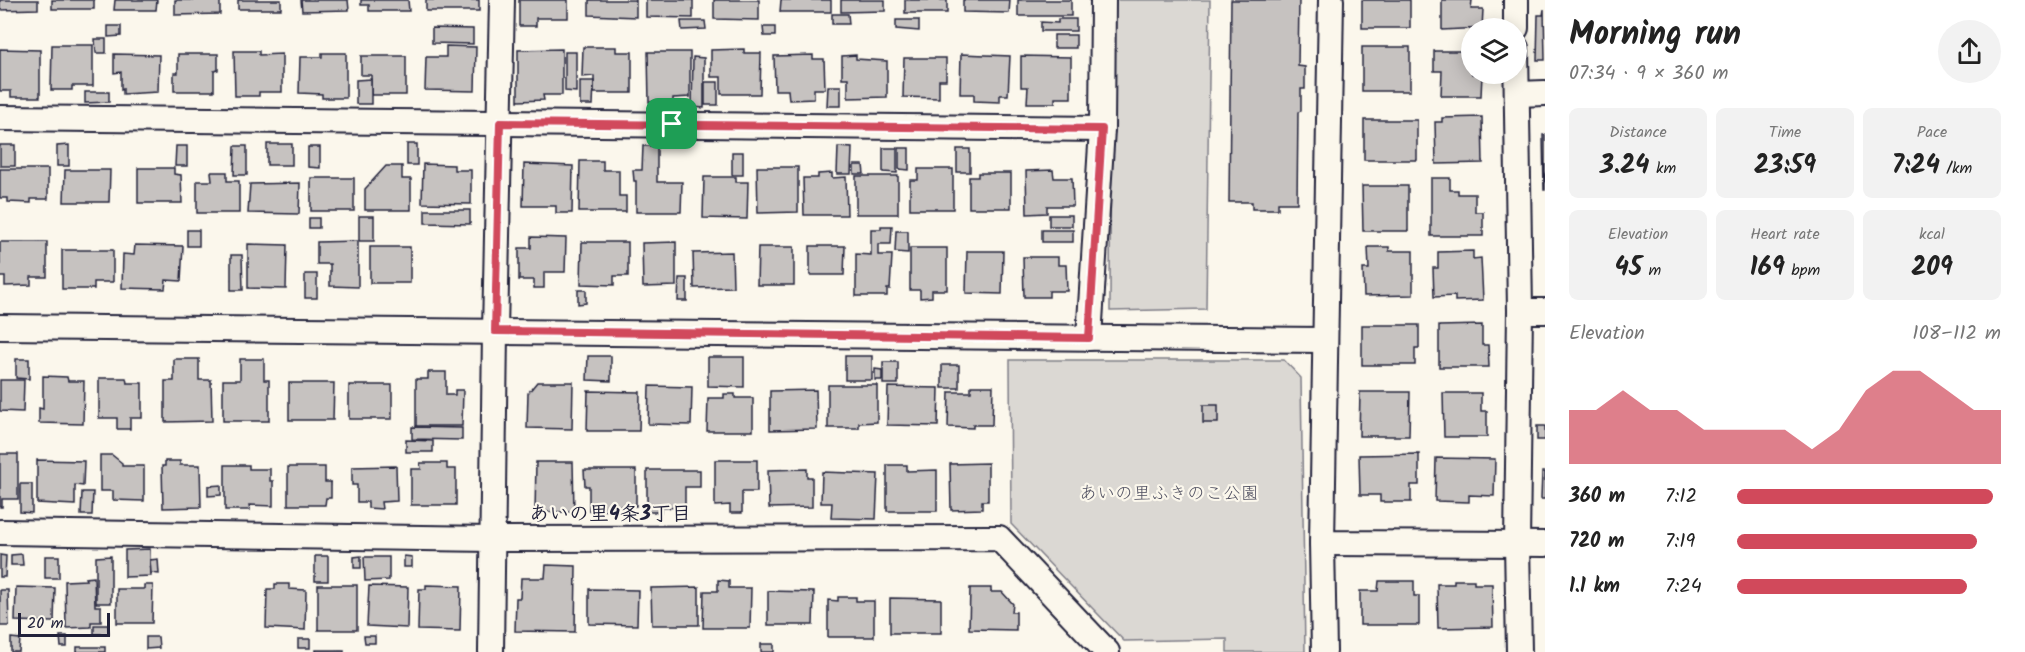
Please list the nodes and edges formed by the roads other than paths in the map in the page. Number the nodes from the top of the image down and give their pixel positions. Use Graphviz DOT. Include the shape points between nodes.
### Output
graph roads {
  1 [pos="502,0"];
  2 [pos="1102,0"];
  3 [pos="1331,0"];
  4 [pos="1516,0"];
  5 [pos="1516,18"];
  6 [pos="1517,84"];
  7 [pos="1545,93"];
  8 [pos="1517,94"];
  9 [pos="0,118"];
  10 [pos="500,123"];
  11 [pos="1102,129"];
  12 [pos="1520,311"];
  13 [pos="1545,311"];
  14 [pos="0,327"];
  15 [pos="495,331"];
  16 [pos="1089,338"];
  17 [pos="1324,340"];
  18 [pos="0,532"];
  19 [pos="492,538"];
  20 [pos="1322,543"];
  21 [pos="1517,544"];
  22 [pos="1545,544"];
  23 [pos="491,652"];
  24 [pos="1107,652"];
  25 [pos="1324,652"];
  26 [pos="1519,652"];
  1 -- 10 [label="street"];
  2 -- 11 [label="street"];
  3 -- 17 [label="street"];
  4 -- 5 [label="street"];
  6 -- 8 [label="street"];
  7 -- 8 [label="street"];
  8 -- 12 [label="street"];
  9 -- 10 [label="street"];
  10 -- 11 [label="street"];
  10 -- 15 [label="street"];
  11 -- 16 [label="street"];
  12 -- 13 [label="street"];
  12 -- 21 [label="street"];
  14 -- 15 [label="street"];
  15 -- 16 [label="street"];
  15 -- 19 [label="street"];
  16 -- 17 [label="street"];
  17 -- 20 [label="street"];
  18 -- 19 [label="street"];
  19 -- 23 [label="street"];
  19 -- 24 [label="street" via="999,538"];
  20 -- 21 [label="street"];
  20 -- 25 [label="street"];
  21 -- 22 [label="street"];
  21 -- 26 [label="street"];
}
